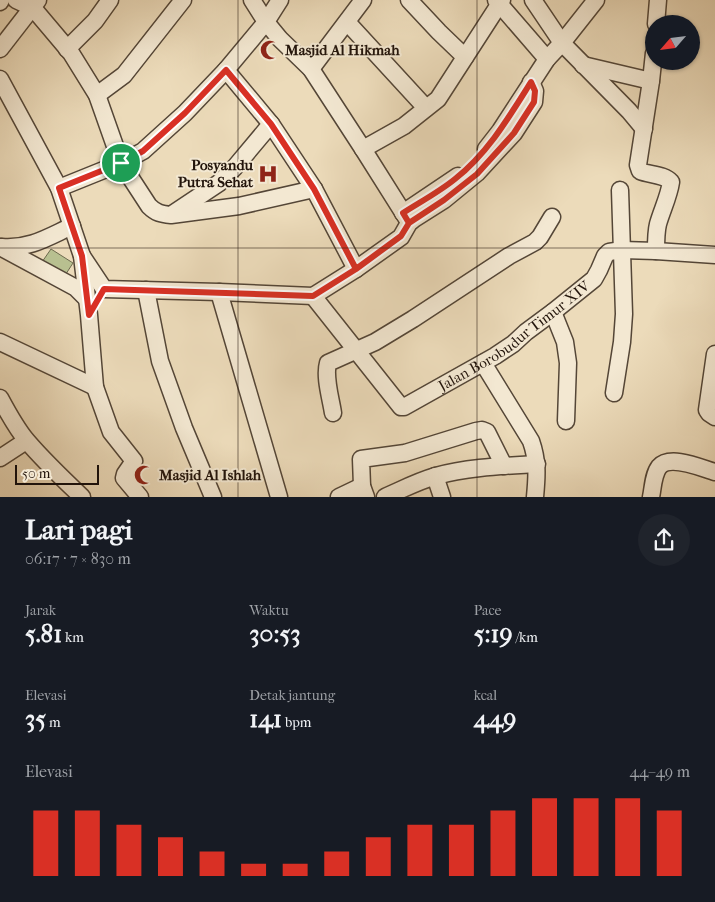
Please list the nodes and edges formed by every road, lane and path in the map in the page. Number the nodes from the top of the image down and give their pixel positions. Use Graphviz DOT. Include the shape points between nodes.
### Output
graph roads {
  1 [pos="16,0"];
  2 [pos="110,0"];
  3 [pos="183,0"];
  4 [pos="252,0"];
  5 [pos="280,0"];
  6 [pos="363,0"];
  7 [pos="410,0"];
  8 [pos="533,0"];
  9 [pos="596,0"];
  10 [pos="658,0"];
  11 [pos="499,1"];
  12 [pos="35,4"];
  13 [pos="657,15"];
  14 [pos="266,22"];
  15 [pos="346,22"];
  16 [pos="562,43"];
  17 [pos="0,49"];
  18 [pos="67,49"];
  19 [pos="465,57"];
  20 [pos="547,59"];
  21 [pos="583,64"];
  22 [pos="311,68"];
  23 [pos="226,70"];
  24 [pos="652,70"];
  25 [pos="0,79"];
  26 [pos="651,81"];
  27 [pos="531,82"];
  28 [pos="97,95"];
  29 [pos="426,108"];
  30 [pos="271,124"];
  31 [pos="644,129"];
  32 [pos="363,149"];
  33 [pos="121,163"];
  34 [pos="59,188"];
  35 [pos="314,189"];
  36 [pos="620,190"];
  37 [pos="171,215"];
  38 [pos="552,217"];
  39 [pos="406,218"];
  40 [pos="72,226"];
  41 [pos="0,247"];
  42 [pos="622,250"];
  43 [pos="656,251"];
  44 [pos="82,256"];
  45 [pos="715,256"];
  46 [pos="356,269"];
  47 [pos="104,289"];
  48 [pos="146,290"];
  49 [pos="220,292"];
  50 [pos="313,296"];
  51 [pos="88,307"];
  52 [pos="553,312"];
  53 [pos="0,342"];
  54 [pos="356,350"];
  55 [pos="715,354"];
  56 [pos="483,363"];
  57 [pos="95,387"];
  58 [pos="614,393"];
  59 [pos="0,398"];
  60 [pos="333,413"];
  61 [pos="715,417"];
  62 [pos="566,422"];
  63 [pos="26,440"];
  64 [pos="0,458"];
  65 [pos="537,464"];
  66 [pos="504,466"];
  67 [pos="715,472"];
  68 [pos="435,476"];
  69 [pos="364,492"];
  70 [pos="82,497"];
  71 [pos="140,497"];
  72 [pos="214,497"];
  73 [pos="279,497"];
  74 [pos="339,497"];
  75 [pos="384,497"];
  76 [pos="442,497"];
  77 [pos="535,497"];
  78 [pos="651,497"];
  1 -- 12 [label="street"];
  2 -- 18 [label="street" via="95,21"];
  3 -- 28 [label="street" via="124,75"];
  4 -- 14 [label="street"];
  5 -- 14 [label="street"];
  6 -- 15 [label="street"];
  7 -- 19 [label="street"];
  8 -- 16 [label="street"];
  9 -- 16 [label="street"];
  10 -- 13 [label="street"];
  11 -- 19 [label="street"];
  11 -- 20 [label="street"];
  12 -- 17 [label="street"];
  12 -- 18 [label="street"];
  14 -- 22 [label="street"];
  14 -- 23 [label="street"];
  15 -- 22 [label="street"];
  15 -- 29 [label="street"];
  16 -- 20 [label="street"];
  16 -- 21 [label="street"];
  18 -- 28 [label="street"];
  19 -- 29 [label="street" via="438,100"];
  20 -- 27 [label="street"];
  21 -- 26 [label="street"];
  21 -- 31 [label="street"];
  22 -- 32 [label="street"];
  23 -- 30 [label="street"];
  23 -- 33 [label="street" via="143,151"];
  24 -- 26 [label="street"];
  25 -- 34 [label="street"];
  26 -- 31 [label="street"];
  27 -- 39 [label="street" via="482,153"];
  27 -- 39 [label="street" via="535,91 534,102 514,133 477,174 444,200"];
  28 -- 33 [label="street"];
  29 -- 32 [label="street" via="404,126"];
  30 -- 35 [label="street"];
  30 -- 37 [label="street" via="219,183"];
  31 -- 43 [label="street" via="638,165 640,171 668,178 671,182 657,226"];
  32 -- 39 [label="street"];
  33 -- 34 [label="street"];
  33 -- 37 [label="street" via="148,206 160,214"];
  34 -- 40 [label="street"];
  35 -- 37 [label="street" via="239,206"];
  35 -- 46 [label="street"];
  36 -- 42 [label="street"];
  38 -- 54 [label="street" via="534,242 414,319"];
  39 -- 46 [label="street" via="401,236"];
  40 -- 41 [label="street" via="30,244 16,248"];
  40 -- 44 [label="street"];
  41 -- 51 [label="street" via="76,288"];
  42 -- 43 [label="street"];
  42 -- 52 [label="street, Jalan Borobudur Timur XIV" via="606,253 594,279"];
  42 -- 58 [label="street" via="624,314"];
  43 -- 45 [label="street"];
  44 -- 47 [label="street"];
  44 -- 51 [label="street"];
  46 -- 50 [label="street"];
  47 -- 48 [label="street"];
  47 -- 51 [label="street"];
  48 -- 49 [label="street"];
  48 -- 72 [label="street" via="160,361"];
  49 -- 50 [label="street"];
  49 -- 73 [label="street"];
  50 -- 54 [label="street, Jalan Borobudur Timur XIV"];
  51 -- 57 [label="street"];
  52 -- 56 [label="street, Jalan Borobudur Timur XIV"];
  52 -- 62 [label="street" via="565,342 568,364"];
  53 -- 57 [label="street"];
  54 -- 56 [label="street, Jalan Borobudur Timur XIV" via="401,407"];
  54 -- 60 [label="street" via="328,362 326,368"];
  55 -- 61 [label="street" via="707,410"];
  56 -- 65 [label="street" via="531,441"];
  57 -- 71 [label="street" via="111,432 134,460 124,478"];
  59 -- 63 [label="street"];
  63 -- 64 [label="street"];
  63 -- 70 [label="street"];
  65 -- 66 [label="street"];
  65 -- 77 [label="street"];
  66 -- 68 [label="street"];
  66 -- 69 [label="street" via="489,435 482,430 476,431 405,453 361,459"];
  67 -- 78 [label="street" via="678,461 666,462 659,466 655,475"];
  68 -- 75 [label="street"];
  68 -- 76 [label="street"];
  69 -- 74 [label="street"];
}
